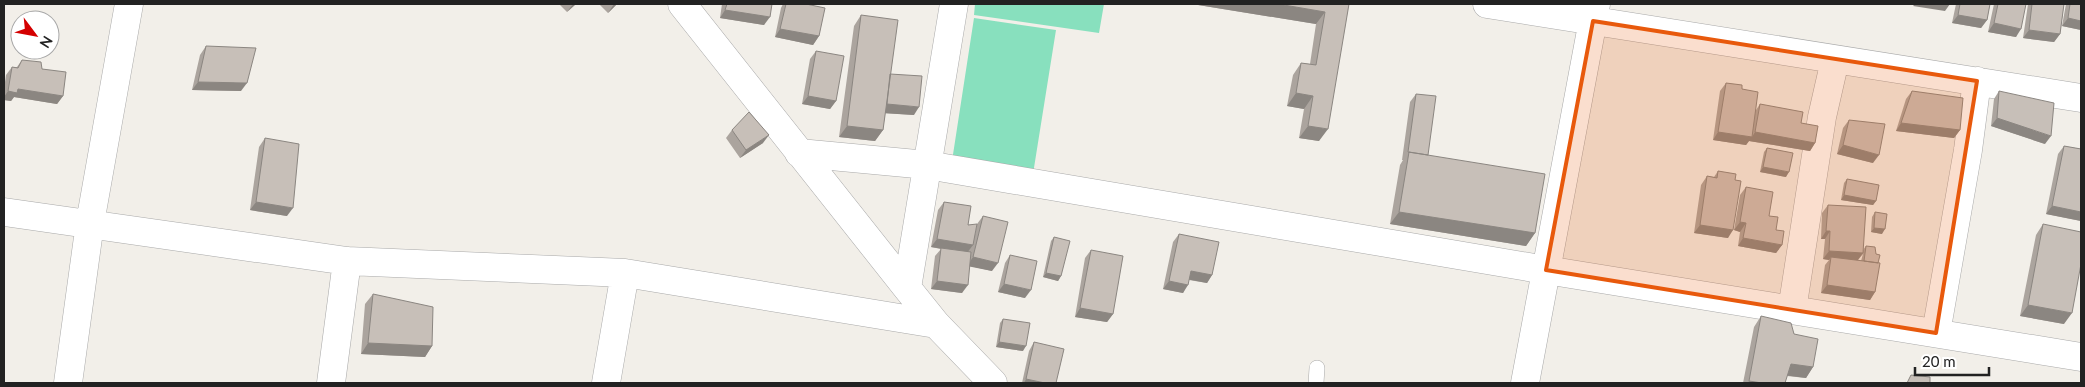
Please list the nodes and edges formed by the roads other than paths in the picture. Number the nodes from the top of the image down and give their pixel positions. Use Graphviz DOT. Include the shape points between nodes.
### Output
graph roads {
  1 [pos="129,4"];
  2 [pos="682,4"];
  3 [pos="954,4"];
  4 [pos="1503,5"];
  5 [pos="1594,12"];
  6 [pos="1835,60"];
  7 [pos="1977,81"];
  8 [pos="2081,98"];
  9 [pos="798,153"];
  10 [pos="927,165"];
  11 [pos="4,212"];
  12 [pos="90,223"];
  13 [pos="347,261"];
  14 [pos="1546,270"];
  15 [pos="625,273"];
  16 [pos="907,288"];
  17 [pos="1792,310"];
  18 [pos="936,324"];
  19 [pos="1936,333"];
  20 [pos="2081,357"];
  21 [pos="68,383"];
  22 [pos="331,383"];
  23 [pos="606,383"];
  24 [pos="993,383"];
  25 [pos="1525,383"];
  1 -- 12 [label="street"];
  2 -- 9 [label="street"];
  3 -- 10 [label="street"];
  4 -- 5 [label="street"];
  5 -- 6 [label="street"];
  5 -- 14 [label="street"];
  6 -- 7 [label="street"];
  6 -- 17 [label="street" via="1822,117"];
  7 -- 8 [label="street"];
  7 -- 19 [label="street"];
  9 -- 10 [label="street"];
  9 -- 16 [label="street"];
  10 -- 14 [label="street"];
  10 -- 16 [label="street"];
  11 -- 12 [label="street"];
  12 -- 13 [label="street"];
  12 -- 21 [label="street"];
  13 -- 15 [label="street"];
  13 -- 22 [label="street"];
  14 -- 17 [label="street"];
  14 -- 25 [label="street"];
  15 -- 18 [label="street"];
  15 -- 23 [label="street"];
  16 -- 18 [label="street"];
  17 -- 19 [label="street"];
  18 -- 24 [label="street"];
  19 -- 20 [label="street"];
}
